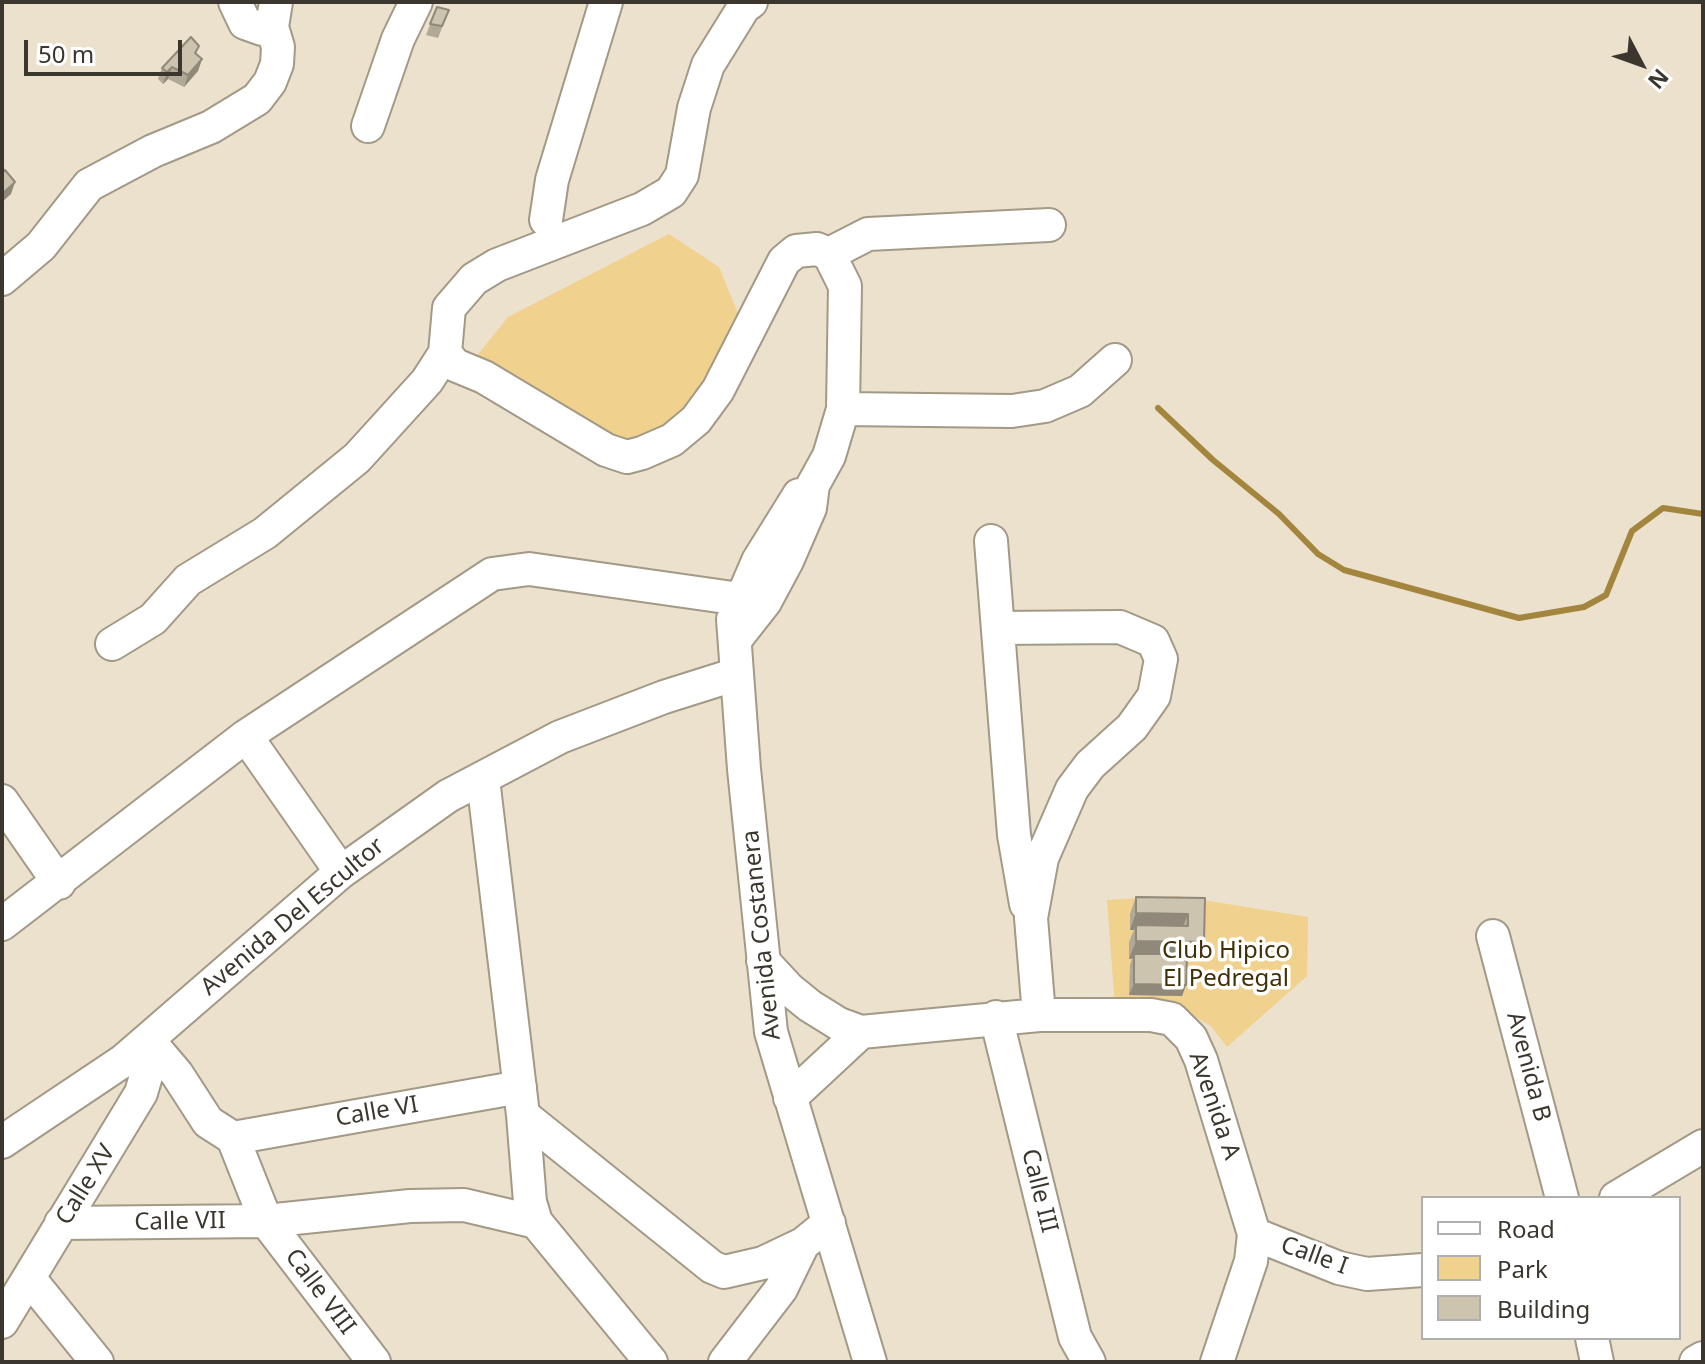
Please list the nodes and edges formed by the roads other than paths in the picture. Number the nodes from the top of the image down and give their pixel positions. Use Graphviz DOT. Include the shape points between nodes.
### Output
graph roads {
  1 [pos="235,2"];
  2 [pos="416,2"];
  3 [pos="606,2"];
  4 [pos="751,2"];
  5 [pos="274,14"];
  6 [pos="368,126"];
  7 [pos="546,220"];
  8 [pos="1049,225"];
  9 [pos="829,254"];
  10 [pos="2,279"];
  11 [pos="445,353"];
  12 [pos="1115,360"];
  13 [pos="843,409"];
  14 [pos="813,485"];
  15 [pos="991,541"];
  16 [pos="740,599"];
  17 [pos="998,628"];
  18 [pos="736,639"];
  19 [pos="112,644"];
  20 [pos="737,674"];
  21 [pos="246,736"];
  22 [pos="483,779"];
  23 [pos="2,801"];
  24 [pos="341,872"];
  25 [pos="59,883"];
  26 [pos="1031,918"];
  27 [pos="2,924"];
  28 [pos="1493,936"];
  29 [pos="763,961"];
  30 [pos="1039,1015"];
  31 [pos="996,1017"];
  32 [pos="861,1032"];
  33 [pos="149,1041"];
  34 [pos="790,1098"];
  35 [pos="522,1101"];
  36 [pos="233,1138"];
  37 [pos="2,1142"];
  38 [pos="1703,1146"];
  39 [pos="1561,1196"];
  40 [pos="1619,1196"];
  41 [pos="266,1221"];
  42 [pos="536,1222"];
  43 [pos="61,1223"];
  44 [pos="829,1223"];
  45 [pos="1254,1234"];
  46 [pos="803,1244"];
  47 [pos="1421,1270"];
  48 [pos="29,1278"];
  49 [pos="2,1322"];
  50 [pos="1592,1340"];
  51 [pos="1703,1358"];
  52 [pos="97,1362"];
  53 [pos="374,1362"];
  54 [pos="651,1362"];
  55 [pos="725,1362"];
  56 [pos="870,1362"];
  57 [pos="1089,1362"];
  58 [pos="1217,1362"];
  59 [pos="1597,1362"];
  60 [pos="1696,1362"];
  1 -- 5 [label="street" via="245,23 262,29"];
  2 -- 6 [label="street"];
  3 -- 7 [label="street" via="552,180"];
  4 -- 11 [label="street" via="708,65 682,175 671,192 474,279 449,308"];
  5 -- 10 [label="street" via="277,64 257,99 89,185 41,246"];
  8 -- 9 [label="street" via="868,234"];
  9 -- 11 [label="street" via="796,251 784,261 718,390 696,420 672,440 627,457 455,365"];
  9 -- 13 [label="street" via="845,286"];
  11 -- 19 [label="street" via="427,381 341,473 234,555 188,580 159,614"];
  12 -- 13 [label="street" via="1080,391 1045,406 1012,411"];
  13 -- 14 [label="street" via="829,456"];
  14 -- 16 [label="street" via="799,495 778,527"];
  14 -- 18 [label="street" via="810,508 787,561 765,602"];
  15 -- 17 [label="street"];
  16 -- 18 [label="street, Avenida Costanera" via="733,619"];
  16 -- 21 [label="street" via="529,569 492,574"];
  17 -- 26 [label="street" via="1014,835"];
  17 -- 26 [label="street" via="1120,627 1153,641 1161,659 1154,696 1132,727 1090,765 1063,806 1042,858"];
  18 -- 20 [label="street, Avenida Costanera"];
  20 -- 22 [label="street, Avenida Del Escultor" via="560,737"];
  20 -- 29 [label="street, Avenida Costanera"];
  21 -- 24 [label="street"];
  21 -- 25 [label="street"];
  22 -- 24 [label="street, Avenida Del Escultor" via="448,796"];
  22 -- 35 [label="street"];
  23 -- 25 [label="street"];
  24 -- 33 [label="street, Avenida Del Escultor"];
  25 -- 27 [label="street"];
  26 -- 30 [label="street"];
  28 -- 39 [label="street, Avenida B"];
  29 -- 32 [label="street" via="810,1006"];
  29 -- 34 [label="street, Avenida Costanera" via="771,1032"];
  30 -- 31 [label="street, Avenida A"];
  30 -- 45 [label="street, Avenida A" via="1151,1015 1172,1019 1191,1038"];
  31 -- 32 [label="street, Avenida A"];
  31 -- 57 [label="street, Calle III" via="1075,1337"];
  32 -- 34 [label="street"];
  33 -- 36 [label="street" via="208,1122"];
  33 -- 37 [label="street, Avenida Del Escultor"];
  33 -- 43 [label="street, Calle XV" via="141,1093"];
  34 -- 44 [label="street, Avenida Costanera"];
  35 -- 36 [label="street, Calle VI"];
  35 -- 42 [label="street"];
  35 -- 46 [label="street" via="712,1267 724,1272 744,1269"];
  36 -- 41 [label="street, Calle VIII"];
  38 -- 40 [label="street"];
  41 -- 42 [label="street, Calle VII" via="464,1205"];
  41 -- 43 [label="street, Calle VII"];
  41 -- 53 [label="street, Calle VIII"];
  42 -- 54 [label="street"];
  43 -- 48 [label="street, Calle XV"];
  44 -- 46 [label="street"];
  44 -- 56 [label="street, Avenida Costanera"];
  45 -- 47 [label="street, Calle I" via="1339,1268 1367,1274"];
  45 -- 58 [label="street, Avenida A" via="1251,1261"];
  46 -- 55 [label="street" via="781,1289"];
  48 -- 49 [label="street, Calle XV"];
  48 -- 52 [label="street"];
  50 -- 59 [label="street"];
  51 -- 60 [label="street"];
}
